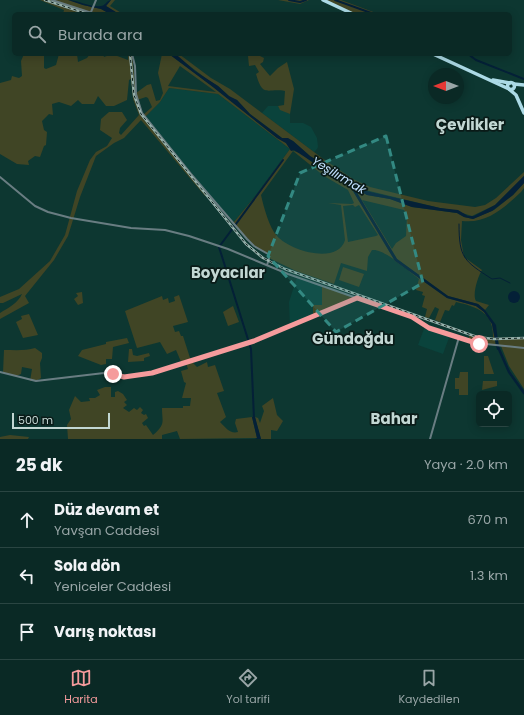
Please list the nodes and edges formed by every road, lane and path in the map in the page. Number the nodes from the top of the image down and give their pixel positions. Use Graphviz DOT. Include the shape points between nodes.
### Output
graph roads {
  1 [pos="52,0"];
  2 [pos="96,0"];
  3 [pos="319,0"];
  4 [pos="323,0"];
  5 [pos="91,12"];
  6 [pos="345,12"];
  7 [pos="349,12"];
  8 [pos="132,56"];
  9 [pos="438,56"];
  10 [pos="441,56"];
  11 [pos="524,86"];
  12 [pos="512,87"];
  13 [pos="524,111"];
  14 [pos="0,177"];
  15 [pos="267,265"];
  16 [pos="357,298"];
  17 [pos="459,337"];
  18 [pos="524,348"];
  19 [pos="0,372"];
  20 [pos="430,439"];
  1 -- 5 [label="street"];
  2 -- 5 [label="street"];
  3 -- 6 [label="highway"];
  4 -- 7 [label="highway"];
  8 -- 15 [label="street" via="136,94 142,113 190,174 235,225 252,244 268,254"];
  9 -- 12 [label="highway"];
  10 -- 12 [label="highway"];
  11 -- 12 [label="highway"];
  12 -- 13 [label="highway"];
  14 -- 15 [label="street" via="35,206 57,215 131,228 170,231 219,245"];
  15 -- 16 [label="street"];
  16 -- 17 [label="street" via="412,317 427,327"];
  16 -- 19 [label="street" via="249,343 150,374 124,377 104,373 30,381"];
  17 -- 18 [label="street" via="476,343"];
  17 -- 20 [label="street"];
}
